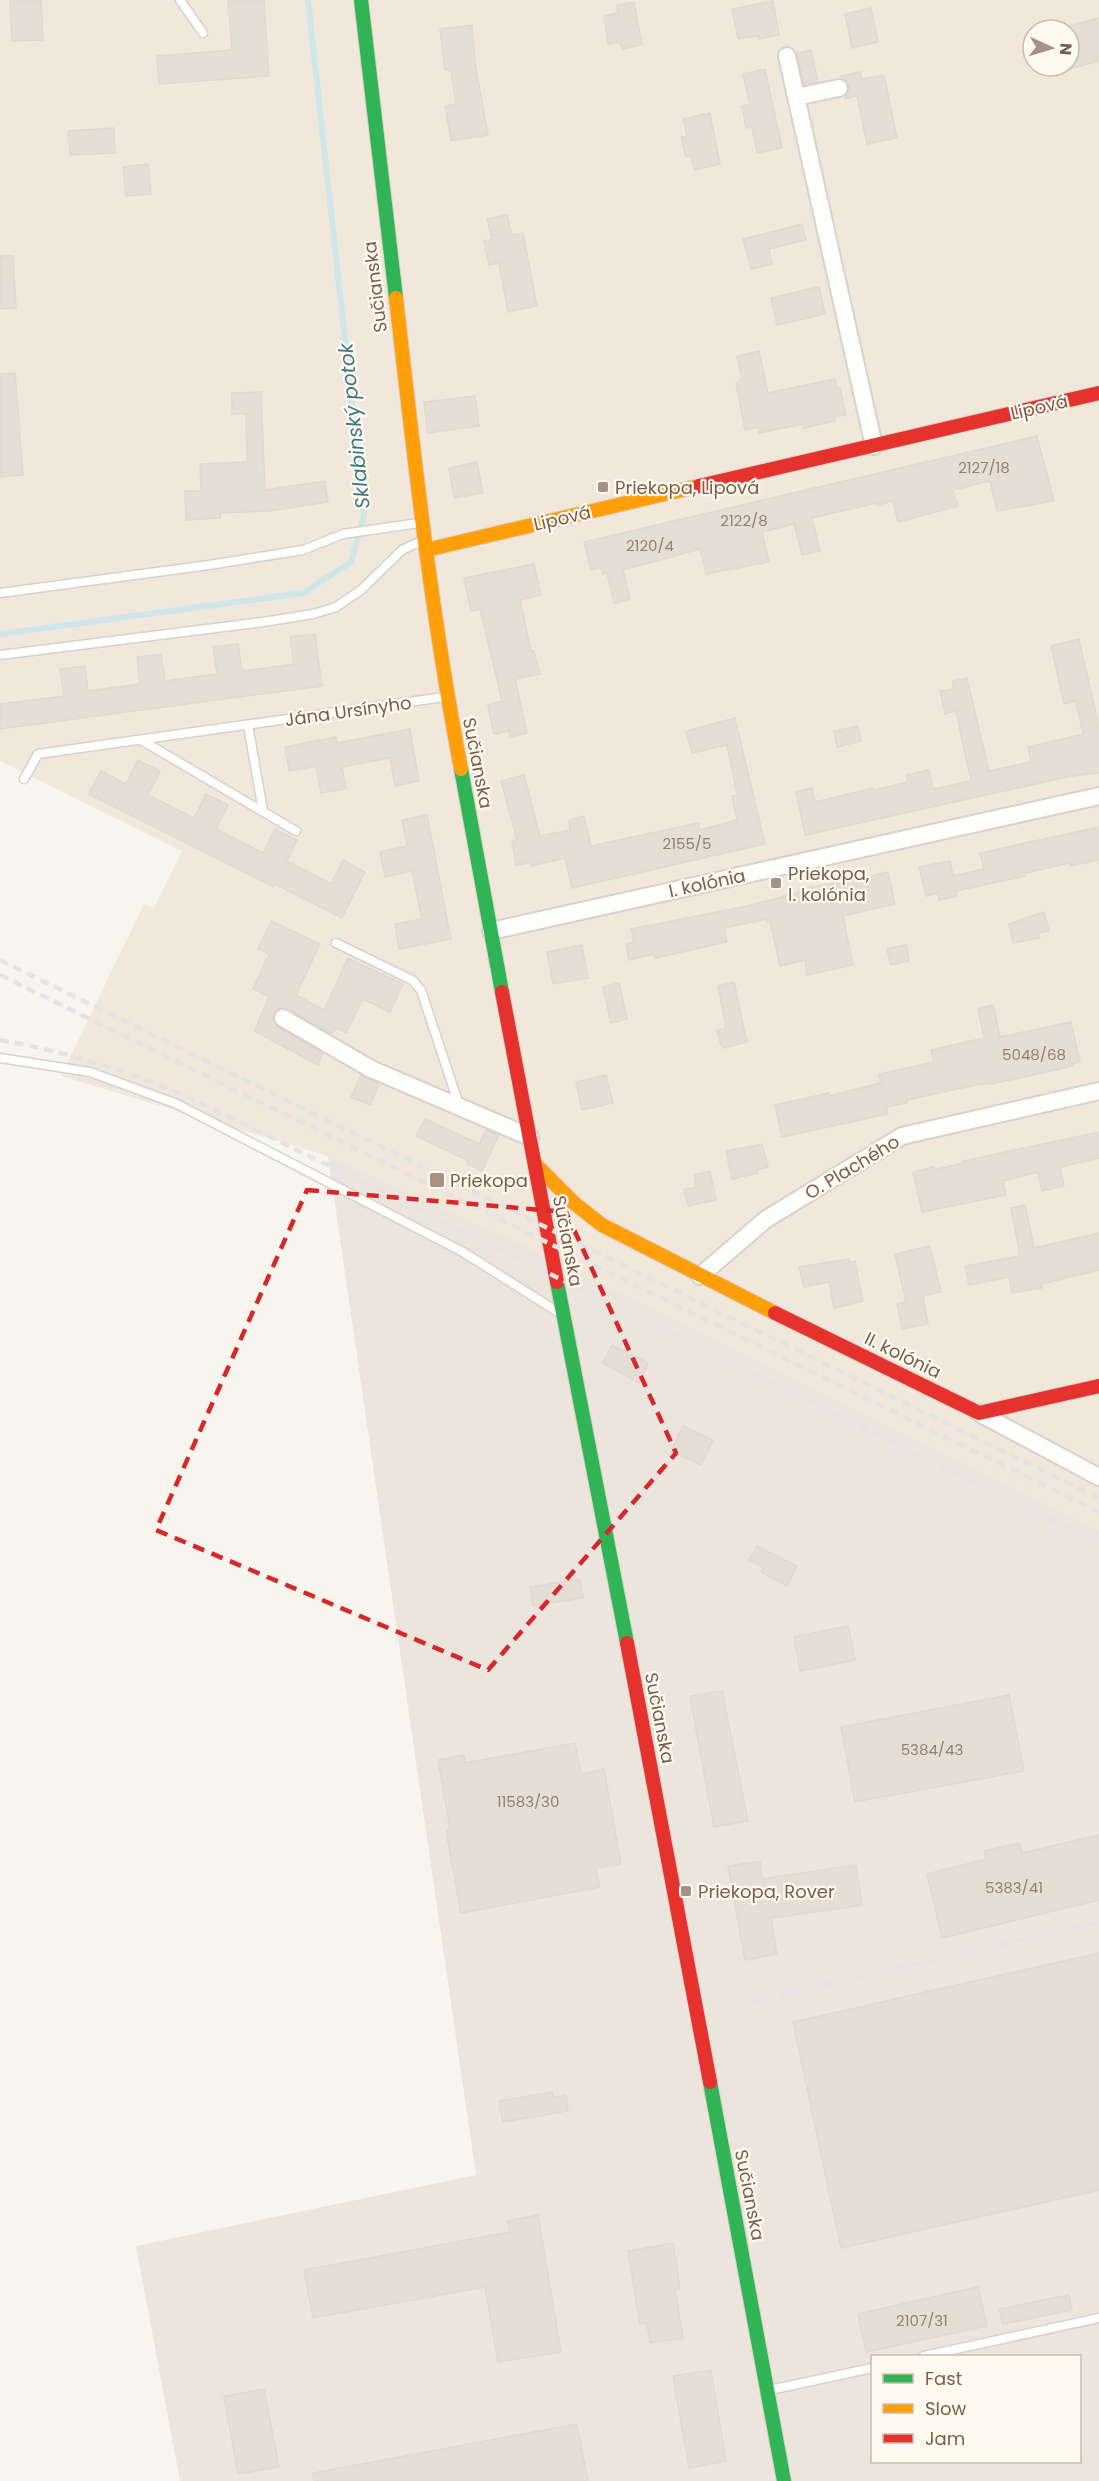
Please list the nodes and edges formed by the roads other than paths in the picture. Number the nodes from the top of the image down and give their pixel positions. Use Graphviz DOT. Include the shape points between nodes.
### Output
graph roads {
  1 [pos="180,0"];
  2 [pos="361,0"];
  3 [pos="203,33"];
  4 [pos="786,56"];
  5 [pos="839,88"];
  6 [pos="796,97"];
  7 [pos="1099,393"];
  8 [pos="874,446"];
  9 [pos="422,523"];
  10 [pos="425,545"];
  11 [pos="0,593"];
  12 [pos="0,655"];
  13 [pos="447,696"];
  14 [pos="248,724"];
  15 [pos="141,740"];
  16 [pos="24,779"];
  17 [pos="1099,796"];
  18 [pos="262,811"];
  19 [pos="296,831"];
  20 [pos="491,930"];
  21 [pos="336,943"];
  22 [pos="283,1018"];
  23 [pos="0,1058"];
  24 [pos="1099,1091"];
  25 [pos="459,1105"];
  26 [pos="530,1137"];
  27 [pos="536,1165"];
  28 [pos="700,1276"];
  29 [pos="563,1315"];
  30 [pos="1099,1386"];
  31 [pos="979,1413"];
  32 [pos="1099,1477"];
  33 [pos="1099,2318"];
  34 [pos="929,2355"];
  35 [pos="871,2368"];
  36 [pos="768,2390"];
  37 [pos="784,2481"];
  1 -- 3 [label="lane"];
  2 -- 9 [label="street, Sučianska"];
  4 -- 6 [label="street"];
  5 -- 6 [label="street"];
  6 -- 8 [label="street"];
  7 -- 8 [label="street, Lipová"];
  8 -- 10 [label="street, Lipová"];
  9 -- 10 [label="street, Sučianska"];
  9 -- 11 [label="lane" via="343,534 303,550 209,566"];
  10 -- 12 [label="lane" via="402,550 361,590 336,607 313,614"];
  10 -- 13 [label="street, Sučianska"];
  13 -- 14 [label="lane, Jána Ursínyho"];
  13 -- 20 [label="street, Sučianska"];
  14 -- 15 [label="lane, Jána Ursínyho"];
  14 -- 18 [label="lane"];
  15 -- 16 [label="lane, Jána Ursínyho" via="38,754"];
  15 -- 18 [label="lane"];
  17 -- 20 [label="street, I. kolónia"];
  18 -- 19 [label="lane"];
  20 -- 26 [label="street, Sučianska"];
  21 -- 25 [label="lane" via="412,981 421,990"];
  22 -- 25 [label="street" via="371,1069"];
  23 -- 29 [label="lane" via="90,1072 177,1104 463,1252"];
  24 -- 28 [label="street, O. Plachého" via="902,1136 765,1220"];
  25 -- 26 [label="street"];
  26 -- 27 [label="street, Sučianska"];
  27 -- 28 [label="street, II. kolónia" via="573,1203 602,1225"];
  27 -- 29 [label="street, Sučianska"];
  28 -- 31 [label="street, II. kolónia"];
  29 -- 36 [label="street, Sučianska"];
  30 -- 31 [label="street"];
  31 -- 32 [label="street"];
  33 -- 34 [label="lane"];
  35 -- 36 [label="lane"];
  36 -- 37 [label="street, Sučianska"];
}
